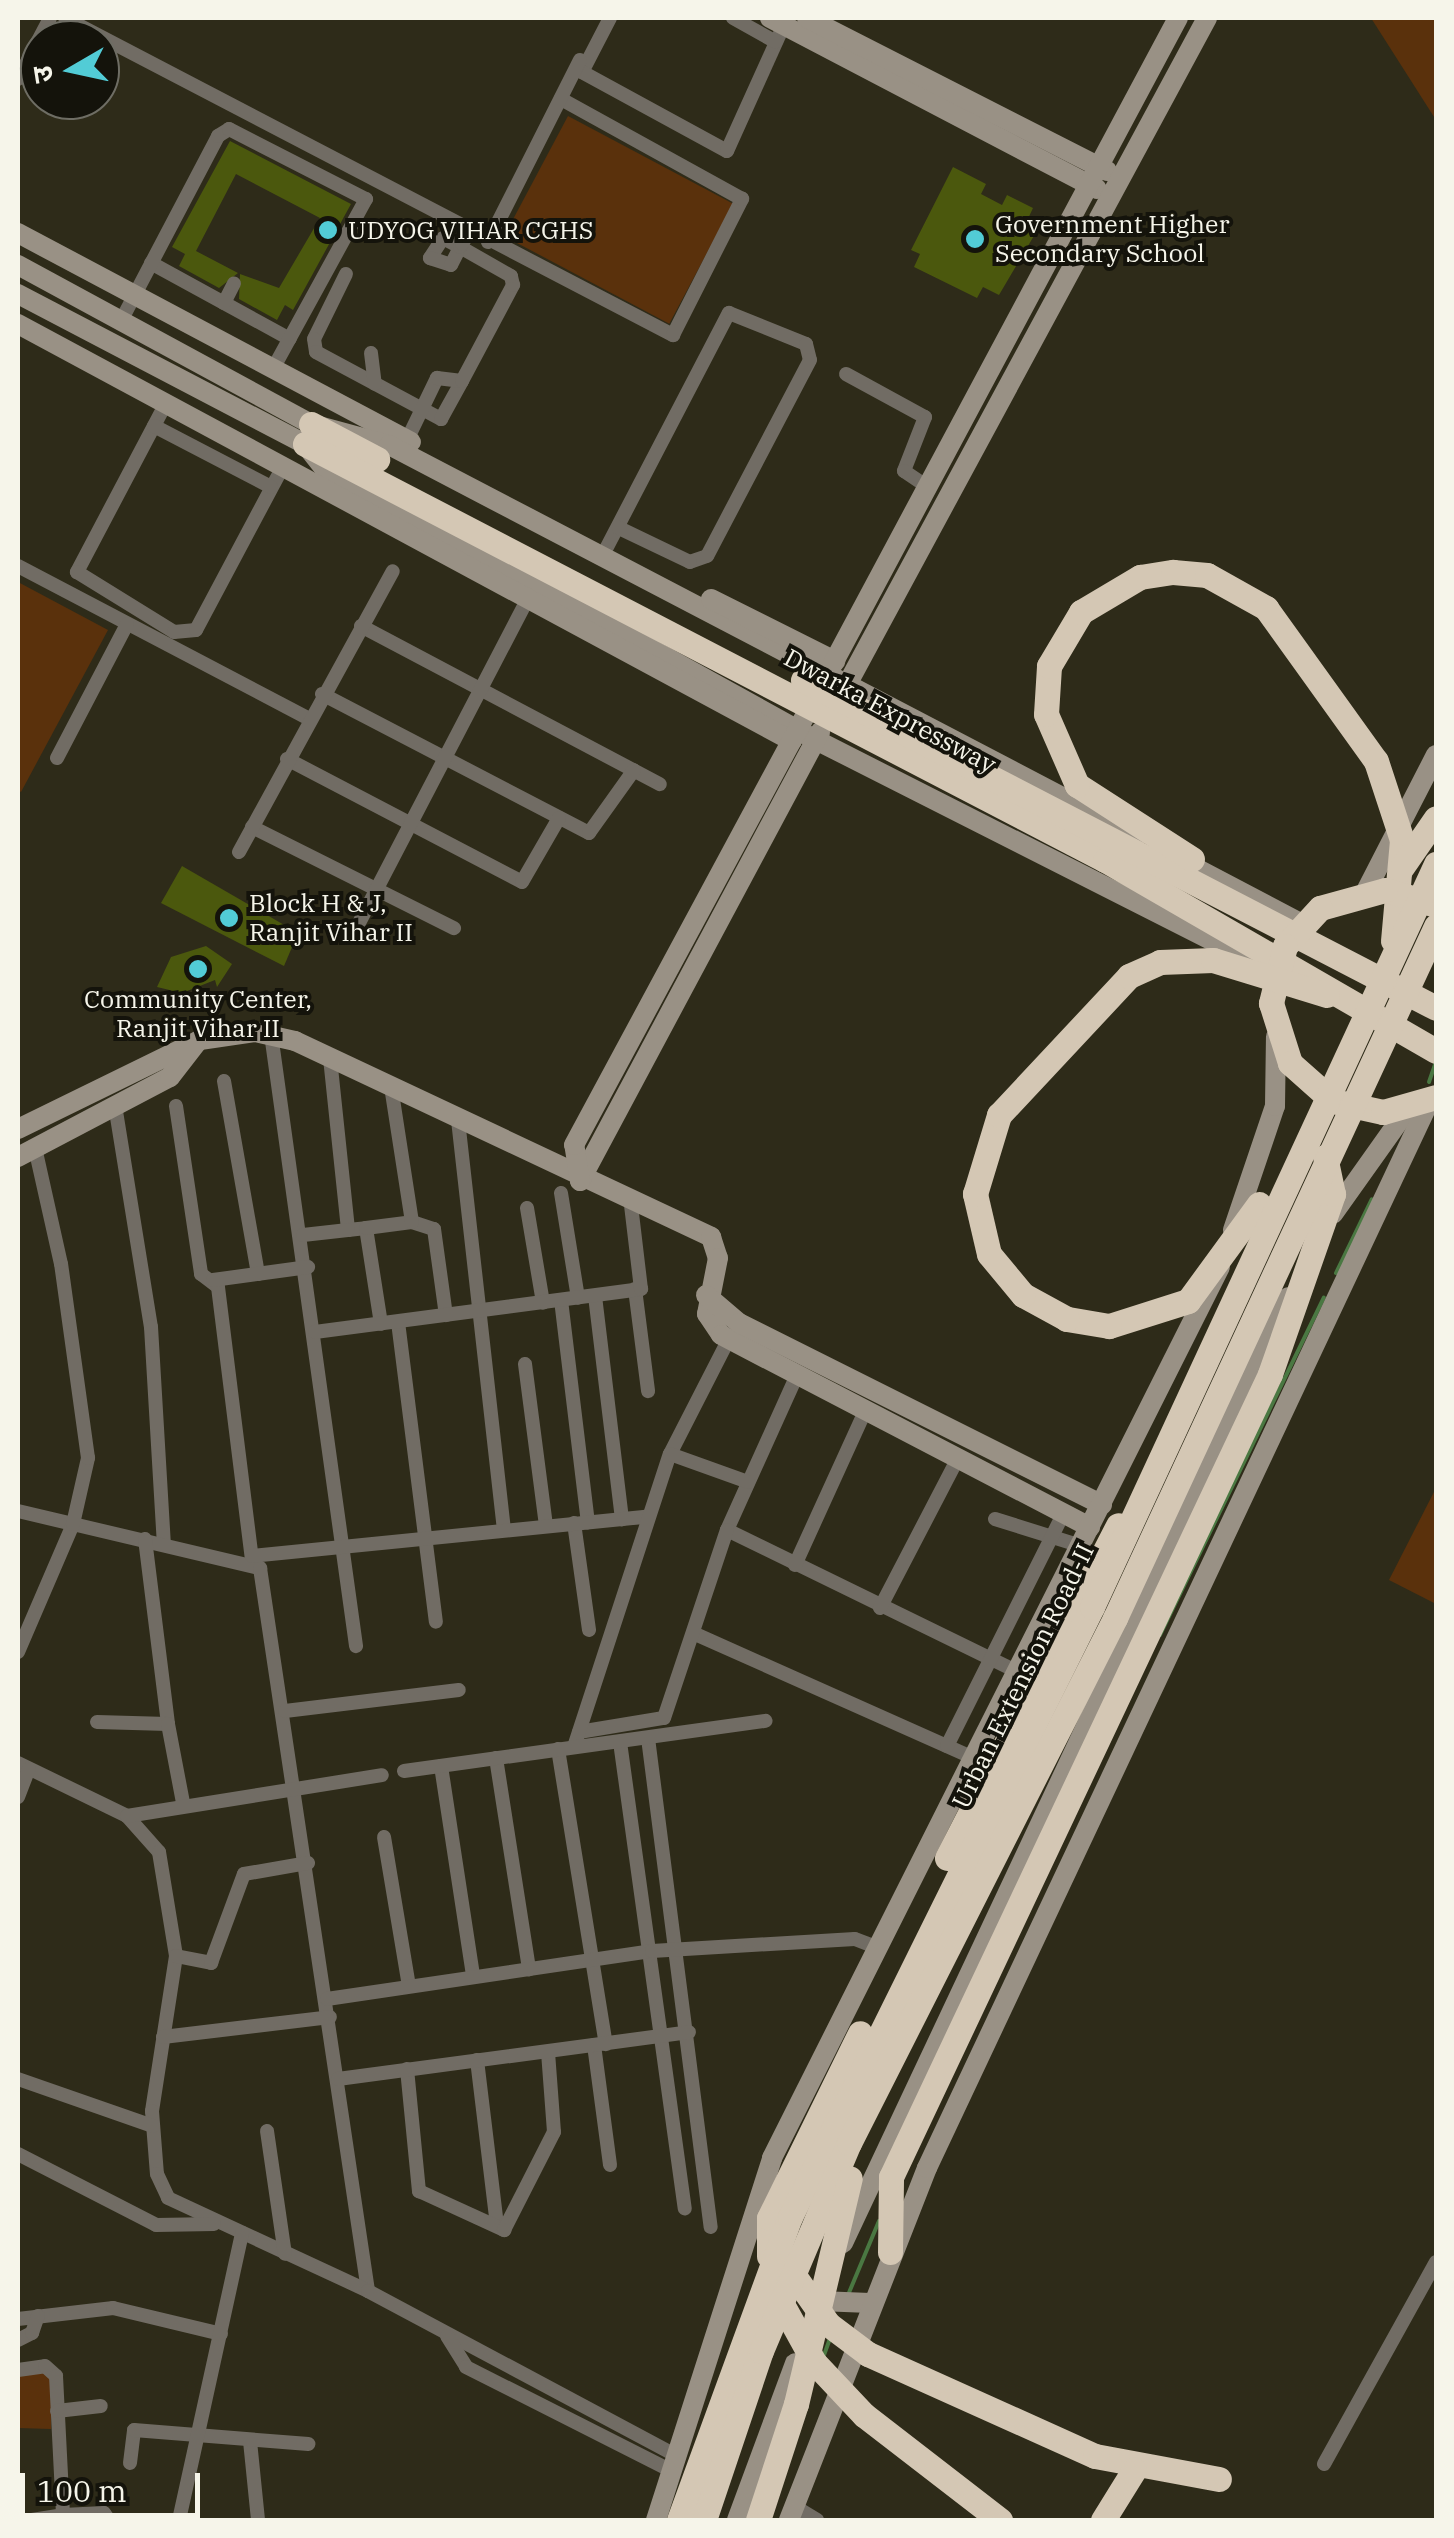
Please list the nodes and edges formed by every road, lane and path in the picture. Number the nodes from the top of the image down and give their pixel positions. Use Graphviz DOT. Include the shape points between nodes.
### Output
graph roads {
  1 [pos="50,18"];
  2 [pos="66,18"];
  3 [pos="602,18"];
  4 [pos="610,18"];
  5 [pos="732,18"];
  6 [pos="806,18"];
  7 [pos="1178,18"];
  8 [pos="1207,18"];
  9 [pos="777,28"];
  10 [pos="18,79"];
  11 [pos="560,99"];
  12 [pos="1093,176"];
  13 [pos="1116,188"];
  14 [pos="18,232"];
  15 [pos="469,232"];
  16 [pos="488,242"];
  17 [pos="151,263"];
  18 [pos="18,266"];
  19 [pos="346,274"];
  20 [pos="234,283"];
  21 [pos="18,294"];
  22 [pos="134,295"];
  23 [pos="224,303"];
  24 [pos="121,321"];
  25 [pos="18,324"];
  26 [pos="290,339"];
  27 [pos="370,353"];
  28 [pos="273,369"];
  29 [pos="846,374"];
  30 [pos="462,381"];
  31 [pos="375,384"];
  32 [pos="165,404"];
  33 [pos="422,409"];
  34 [pos="154,426"];
  35 [pos="308,434"];
  36 [pos="407,440"];
  37 [pos="282,468"];
  38 [pos="271,487"];
  39 [pos="928,487"];
  40 [pos="469,516"];
  41 [pos="619,528"];
  42 [pos="608,547"];
  43 [pos="18,566"];
  44 [pos="393,572"];
  45 [pos="536,581"];
  46 [pos="527,601"];
  47 [pos="127,624"];
  48 [pos="362,626"];
  49 [pos="831,668"];
  50 [pos="848,684"];
  51 [pos="481,689"];
  52 [pos="322,694"];
  53 [pos="308,718"];
  54 [pos="802,736"];
  55 [pos="1436,755"];
  56 [pos="57,758"];
  57 [pos="446,758"];
  58 [pos="287,760"];
  59 [pos="634,770"];
  60 [pos="767,783"];
  61 [pos="660,784"];
  62 [pos="786,793"];
  63 [pos="559,818"];
  64 [pos="1436,818"];
  65 [pos="412,823"];
  66 [pos="252,827"];
  67 [pos="239,852"];
  68 [pos="1436,864"];
  69 [pos="377,889"];
  70 [pos="1376,890"];
  71 [pos="1229,896"];
  72 [pos="1436,905"];
  73 [pos="360,923"];
  74 [pos="1302,924"];
  75 [pos="1436,926"];
  76 [pos="454,928"];
  77 [pos="1390,960"];
  78 [pos="1275,972"];
  79 [pos="1356,1003"];
  80 [pos="1436,1008"];
  81 [pos="271,1034"];
  82 [pos="1276,1034"];
  83 [pos="200,1040"];
  84 [pos="1436,1051"];
  85 [pos="330,1058"];
  86 [pos="224,1082"];
  87 [pos="392,1086"];
  88 [pos="1424,1103"];
  89 [pos="115,1105"];
  90 [pos="176,1106"];
  91 [pos="458,1120"];
  92 [pos="18,1130"];
  93 [pos="26,1152"];
  94 [pos="1313,1153"];
  95 [pos="580,1181"];
  96 [pos="561,1193"];
  97 [pos="631,1205"];
  98 [pos="527,1208"];
  99 [pos="412,1222"];
  100 [pos="366,1228"];
  101 [pos="348,1230"];
  102 [pos="302,1235"];
  103 [pos="308,1266"];
  104 [pos="258,1274"];
  105 [pos="214,1280"];
  106 [pos="635,1290"];
  107 [pos="595,1296"];
  108 [pos="578,1298"];
  109 [pos="560,1300"];
  110 [pos="543,1303"];
  111 [pos="479,1309"];
  112 [pos="446,1315"];
  113 [pos="398,1322"];
  114 [pos="381,1324"];
  115 [pos="733,1331"];
  116 [pos="315,1332"];
  117 [pos="525,1364"];
  118 [pos="797,1375"];
  119 [pos="648,1391"];
  120 [pos="866,1409"];
  121 [pos="670,1454"];
  122 [pos="959,1456"];
  123 [pos="748,1482"];
  124 [pos="1102,1505"];
  125 [pos="1140,1505"];
  126 [pos="18,1511"];
  127 [pos="1064,1512"];
  128 [pos="646,1518"];
  129 [pos="622,1519"];
  130 [pos="996,1519"];
  131 [pos="581,1523"];
  132 [pos="73,1524"];
  133 [pos="546,1526"];
  134 [pos="504,1529"];
  135 [pos="726,1530"];
  136 [pos="1085,1537"];
  137 [pos="422,1538"];
  138 [pos="1056,1538"];
  139 [pos="145,1539"];
  140 [pos="164,1543"];
  141 [pos="341,1546"];
  142 [pos="252,1558"];
  143 [pos="795,1565"];
  144 [pos="880,1608"];
  145 [pos="436,1622"];
  146 [pos="589,1630"];
  147 [pos="693,1632"];
  148 [pos="356,1646"];
  149 [pos="18,1652"];
  150 [pos="992,1660"];
  151 [pos="1016,1671"];
  152 [pos="459,1690"];
  153 [pos="285,1710"];
  154 [pos="98,1722"];
  155 [pos="766,1722"];
  156 [pos="168,1724"];
  157 [pos="648,1738"];
  158 [pos="577,1739"];
  159 [pos="620,1742"];
  160 [pos="946,1746"];
  161 [pos="558,1749"];
  162 [pos="972,1757"];
  163 [pos="496,1758"];
  164 [pos="24,1766"];
  165 [pos="442,1766"];
  166 [pos="404,1771"];
  167 [pos="382,1774"];
  168 [pos="297,1786"];
  169 [pos="18,1797"];
  170 [pos="183,1803"];
  171 [pos="127,1816"];
  172 [pos="384,1837"];
  173 [pos="308,1863"];
  174 [pos="876,1947"];
  175 [pos="676,1951"];
  176 [pos="652,1952"];
  177 [pos="176,1956"];
  178 [pos="593,1961"];
  179 [pos="529,1968"];
  180 [pos="473,1976"];
  181 [pos="409,1986"];
  182 [pos="327,1999"];
  183 [pos="330,2018"];
  184 [pos="689,2032"];
  185 [pos="662,2035"];
  186 [pos="164,2037"];
  187 [pos="600,2044"];
  188 [pos="548,2052"];
  189 [pos="478,2060"];
  190 [pos="408,2070"];
  191 [pos="18,2079"];
  192 [pos="338,2079"];
  193 [pos="153,2126"];
  194 [pos="267,2131"];
  195 [pos="849,2143"];
  196 [pos="18,2154"];
  197 [pos="610,2166"];
  198 [pos="686,2208"];
  199 [pos="769,2218"];
  200 [pos="217,2224"];
  201 [pos="497,2226"];
  202 [pos="711,2228"];
  203 [pos="242,2233"];
  204 [pos="890,2252"];
  205 [pos="285,2254"];
  206 [pos="1436,2262"];
  207 [pos="368,2292"];
  208 [pos="819,2301"];
  209 [pos="870,2303"];
  210 [pos="38,2316"];
  211 [pos="18,2320"];
  212 [pos="221,2334"];
  213 [pos="18,2340"];
  214 [pos="18,2370"];
  215 [pos="101,2406"];
  216 [pos="57,2410"];
  217 [pos="196,2438"];
  218 [pos="250,2441"];
  219 [pos="308,2444"];
  220 [pos="130,2463"];
  221 [pos="674,2463"];
  222 [pos="1324,2464"];
  223 [pos="1134,2470"];
  224 [pos="1218,2478"];
  225 [pos="792,2513"];
  226 [pos="63,2515"];
  227 [pos="108,2519"];
  228 [pos="32,2520"];
  229 [pos="179,2520"];
  230 [pos="258,2520"];
  231 [pos="656,2520"];
  232 [pos="679,2520"];
  233 [pos="704,2520"];
  234 [pos="737,2520"];
  235 [pos="758,2520"];
  236 [pos="817,2520"];
  237 [pos="1000,2520"];
  238 [pos="1103,2520"];
  1 -- 10 [label="street"];
  2 -- 15 [label="street"];
  3 -- 11 [label="street"];
  4 -- 9 [label="street" via="582,72 727,151"];
  5 -- 9 [label="street"];
  6 -- 12 [label="street"];
  7 -- 12 [label="street"];
  8 -- 13 [label="street"];
  9 -- 12 [label="street"];
  11 -- 16 [label="street"];
  11 -- 16 [label="street" via="740,195 710,268 675,333 664,335"];
  12 -- 13 [label="street"];
  12 -- 39 [label="street"];
  13 -- 50 [label="street"];
  14 -- 22 [label="street"];
  15 -- 16 [label="street"];
  15 -- 30 [label="street" via="460,247 514,280"];
  17 -- 22 [label="street"];
  17 -- 23 [label="street"];
  17 -- 26 [label="street" via="224,130 364,196"];
  18 -- 24 [label="street"];
  19 -- 31 [label="street" via="314,340 316,352"];
  20 -- 23 [label="street"];
  21 -- 35 [label="street"];
  22 -- 24 [label="street"];
  22 -- 28 [label="street"];
  23 -- 26 [label="street"];
  24 -- 35 [label="street"];
  25 -- 32 [label="street"];
  26 -- 28 [label="street"];
  27 -- 31 [label="street"];
  28 -- 36 [label="street"];
  29 -- 39 [label="street" via="925,417 904,471"];
  30 -- 33 [label="street" via="437,378"];
  30 -- 33 [label="street" via="441,419"];
  31 -- 33 [label="street"];
  32 -- 34 [label="street"];
  32 -- 37 [label="street"];
  33 -- 36 [label="street"];
  34 -- 38 [label="street"];
  34 -- 38 [label="street" via="77,572 174,632 196,630"];
  35 -- 40 [label="highway, Dwarka Expressway"];
  35 -- 45 [label="street" via="324,468"];
  35 -- 49 [label="street" via="389,445"];
  36 -- 42 [label="street"];
  37 -- 38 [label="street"];
  37 -- 46 [label="street"];
  39 -- 49 [label="street"];
  40 -- 71 [label="highway, Dwarka Expressway"];
  40 -- 79 [label="highway, Dwarka Expressway" via="1137,877"];
  41 -- 41 [label="street" via="690,562 707,556 810,360 806,344 728,313"];
  41 -- 42 [label="street"];
  42 -- 49 [label="street"];
  43 -- 47 [label="street"];
  44 -- 48 [label="street"];
  45 -- 46 [label="street"];
  45 -- 54 [label="street"];
  46 -- 51 [label="street"];
  46 -- 54 [label="street"];
  47 -- 53 [label="street"];
  47 -- 56 [label="street"];
  48 -- 51 [label="street"];
  48 -- 52 [label="street"];
  49 -- 50 [label="street"];
  49 -- 54 [label="street"];
  50 -- 54 [label="street"];
  50 -- 74 [label="street"];
  51 -- 57 [label="street"];
  51 -- 59 [label="street"];
  52 -- 53 [label="street"];
  52 -- 57 [label="street"];
  53 -- 58 [label="street"];
  54 -- 60 [label="street"];
  54 -- 62 [label="street"];
  54 -- 78 [label="street"];
  55 -- 70 [label="street"];
  57 -- 63 [label="street"];
  57 -- 65 [label="street"];
  58 -- 65 [label="street"];
  58 -- 66 [label="street"];
  59 -- 61 [label="street"];
  59 -- 63 [label="street" via="594,832"];
  60 -- 62 [label="street"];
  60 -- 95 [label="street" via="574,1145"];
  62 -- 95 [label="street"];
  63 -- 65 [label="street" via="522,882"];
  64 -- 70 [label="highway"];
  65 -- 69 [label="street"];
  66 -- 67 [label="street"];
  66 -- 69 [label="street"];
  68 -- 77 [label="highway, Urban Extension Road-II"];
  69 -- 73 [label="street"];
  69 -- 76 [label="street"];
  70 -- 72 [label="highway"];
  70 -- 74 [label="highway"];
  71 -- 77 [label="highway" via="1192,859 1098,804 1054,743 1046,690 1063,639 1080,612 1140,577 1207,575 1248,593 1283,625 1347,716 1398,812 1401,878"];
  71 -- 80 [label="highway, Dwarka Expressway"];
  74 -- 78 [label="highway"];
  75 -- 94 [label="highway, Urban Extension Road-II"];
  77 -- 94 [label="highway, Urban Extension Road-II"];
  78 -- 82 [label="highway"];
  79 -- 84 [label="highway, Dwarka Expressway"];
  79 -- 94 [label="highway" via="1214,960 1160,962 1130,976 1000,1115 978,1166 978,1226 1005,1278 1043,1309 1086,1324 1134,1324 1188,1301 1220,1267 1277,1166"];
  81 -- 83 [label="street"];
  81 -- 85 [label="street"];
  81 -- 102 [label="street"];
  82 -- 88 [label="highway" via="1290,1063 1333,1101"];
  82 -- 124 [label="street" via="1276,1106 1215,1284"];
  83 -- 89 [label="street" via="170,1077"];
  83 -- 92 [label="street"];
  85 -- 87 [label="street"];
  85 -- 101 [label="street"];
  86 -- 104 [label="street"];
  87 -- 91 [label="street"];
  87 -- 99 [label="street"];
  88 -- 204 [label="street"];
  88 -- 208 [label="street" via="1338,1206 1264,1340"];
  89 -- 93 [label="street"];
  89 -- 140 [label="street" via="151,1327"];
  90 -- 105 [label="street" via="202,1274"];
  91 -- 95 [label="street"];
  91 -- 111 [label="street"];
  93 -- 132 [label="street" via="86,1414 88,1458"];
  94 -- 125 [label="highway, Urban Extension Road-II"];
  94 -- 195 [label="highway, Urban Extension Road-II" via="1115,1618"];
  94 -- 204 [label="highway" via="1332,1194 1305,1279 1243,1440 992,1956 891,2194"];
  95 -- 97 [label="street"];
  96 -- 108 [label="street"];
  97 -- 106 [label="street" via="641,1288"];
  97 -- 115 [label="street" via="716,1242 706,1295 711,1324"];
  98 -- 110 [label="street"];
  99 -- 100 [label="street"];
  99 -- 112 [label="street" via="434,1229"];
  100 -- 101 [label="street"];
  100 -- 114 [label="street"];
  101 -- 102 [label="street"];
  102 -- 103 [label="street"];
  103 -- 104 [label="street"];
  103 -- 116 [label="street"];
  104 -- 105 [label="street"];
  105 -- 142 [label="street"];
  106 -- 107 [label="street"];
  106 -- 119 [label="street"];
  107 -- 108 [label="street"];
  107 -- 129 [label="street"];
  108 -- 109 [label="street"];
  109 -- 110 [label="street"];
  109 -- 131 [label="street"];
  110 -- 111 [label="street"];
  111 -- 112 [label="street"];
  111 -- 134 [label="street"];
  112 -- 113 [label="street"];
  113 -- 114 [label="street"];
  113 -- 137 [label="street"];
  114 -- 116 [label="street"];
  115 -- 118 [label="street"];
  115 -- 121 [label="street"];
  115 -- 124 [label="street"];
  116 -- 141 [label="street"];
  117 -- 133 [label="street"];
  118 -- 120 [label="street"];
  118 -- 123 [label="street"];
  120 -- 122 [label="street"];
  120 -- 143 [label="street"];
  121 -- 123 [label="street"];
  121 -- 128 [label="street"];
  122 -- 127 [label="street"];
  122 -- 144 [label="street"];
  123 -- 135 [label="street"];
  124 -- 136 [label="street"];
  125 -- 199 [label="highway" via="1107,1535"];
  125 -- 232 [label="highway, Urban Extension Road-II" via="790,2217"];
  126 -- 132 [label="street"];
  127 -- 136 [label="street"];
  127 -- 138 [label="street"];
  128 -- 129 [label="street"];
  128 -- 158 [label="street"];
  129 -- 131 [label="street"];
  130 -- 138 [label="street"];
  131 -- 133 [label="street"];
  131 -- 146 [label="street"];
  132 -- 139 [label="street"];
  132 -- 149 [label="street"];
  133 -- 134 [label="street"];
  134 -- 137 [label="street"];
  135 -- 143 [label="street"];
  135 -- 147 [label="street"];
  136 -- 138 [label="street"];
  136 -- 151 [label="street"];
  137 -- 141 [label="street"];
  137 -- 145 [label="street"];
  138 -- 150 [label="street"];
  139 -- 140 [label="street"];
  139 -- 156 [label="street"];
  140 -- 142 [label="street"];
  141 -- 142 [label="street"];
  141 -- 148 [label="street"];
  142 -- 153 [label="street" via="263,1576"];
  143 -- 144 [label="street"];
  144 -- 150 [label="street"];
  147 -- 158 [label="street" via="664,1718"];
  147 -- 160 [label="street"];
  150 -- 151 [label="street"];
  150 -- 160 [label="street"];
  151 -- 162 [label="street"];
  152 -- 153 [label="street"];
  153 -- 168 [label="street"];
  154 -- 156 [label="street"];
  155 -- 157 [label="street"];
  156 -- 170 [label="street"];
  157 -- 159 [label="street"];
  157 -- 175 [label="street"];
  158 -- 159 [label="street"];
  158 -- 161 [label="street"];
  159 -- 176 [label="street"];
  160 -- 162 [label="street"];
  161 -- 163 [label="street"];
  161 -- 178 [label="street"];
  162 -- 174 [label="street"];
  163 -- 165 [label="street"];
  163 -- 179 [label="street"];
  164 -- 169 [label="street"];
  164 -- 171 [label="street"];
  165 -- 166 [label="street"];
  165 -- 180 [label="street"];
  167 -- 168 [label="street"];
  168 -- 170 [label="street"];
  168 -- 173 [label="street"];
  170 -- 171 [label="street"];
  171 -- 177 [label="street" via="159,1852"];
  172 -- 181 [label="street"];
  173 -- 177 [label="street" via="244,1874 211,1963"];
  173 -- 182 [label="street"];
  174 -- 175 [label="street" via="855,1939"];
  174 -- 221 [label="street" via="772,2158"];
  175 -- 176 [label="street"];
  175 -- 184 [label="street"];
  176 -- 178 [label="street"];
  176 -- 185 [label="street"];
  177 -- 186 [label="street"];
  178 -- 179 [label="street"];
  178 -- 187 [label="street"];
  179 -- 180 [label="street"];
  180 -- 181 [label="street"];
  181 -- 182 [label="street"];
  182 -- 183 [label="street"];
  183 -- 186 [label="street"];
  183 -- 192 [label="street"];
  184 -- 185 [label="street"];
  184 -- 202 [label="street"];
  185 -- 187 [label="street"];
  185 -- 198 [label="street"];
  186 -- 193 [label="street"];
  187 -- 188 [label="street"];
  187 -- 197 [label="street"];
  188 -- 189 [label="street"];
  188 -- 201 [label="street" via="554,2132 510,2224"];
  189 -- 190 [label="street"];
  189 -- 201 [label="street"];
  190 -- 192 [label="street"];
  190 -- 201 [label="street" via="419,2191"];
  191 -- 193 [label="street"];
  192 -- 207 [label="street"];
  193 -- 200 [label="street" via="156,2174 168,2198"];
  194 -- 205 [label="street"];
  195 -- 233 [label="highway, Urban Extension Road-II" via="761,2351"];
  195 -- 235 [label="highway" via="852,2175 796,2404"];
  196 -- 200 [label="street" via="156,2226"];
  199 -- 224 [label="highway" via="800,2290 828,2324 868,2354 1095,2456"];
  199 -- 237 [label="highway" via="778,2300 814,2362 864,2415"];
  200 -- 203 [label="street"];
  203 -- 205 [label="street"];
  203 -- 212 [label="street"];
  204 -- 209 [label="street"];
  205 -- 207 [label="street"];
  206 -- 222 [label="street"];
  207 -- 221 [label="street" via="447,2336 466,2367"];
  208 -- 209 [label="street"];
  208 -- 234 [label="street"];
  209 -- 225 [label="street"];
  210 -- 211 [label="street"];
  210 -- 212 [label="street" via="113,2308"];
  210 -- 213 [label="street" via="32,2333"];
  212 -- 217 [label="street"];
  214 -- 216 [label="street" via="50,2368"];
  215 -- 216 [label="street"];
  216 -- 226 [label="street"];
  217 -- 218 [label="street"];
  217 -- 220 [label="street" via="132,2431"];
  217 -- 229 [label="street"];
  218 -- 219 [label="street"];
  218 -- 230 [label="street"];
  221 -- 231 [label="street"];
  223 -- 238 [label="highway"];
  225 -- 236 [label="street"];
  226 -- 227 [label="street"];
  226 -- 228 [label="street"];
}
